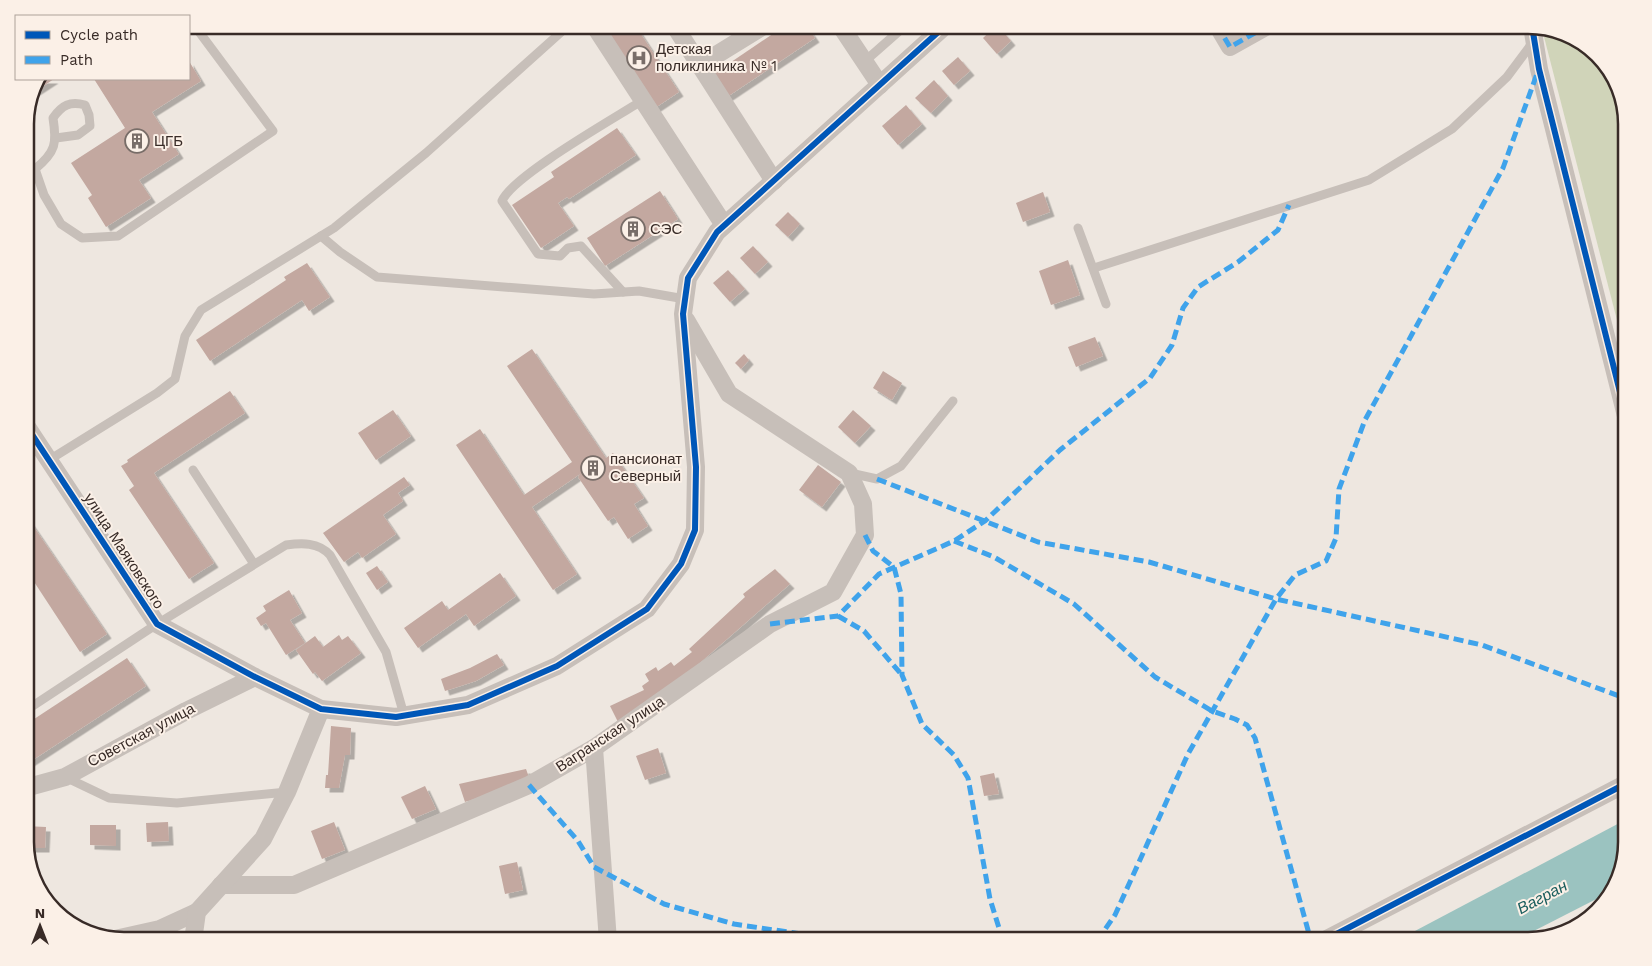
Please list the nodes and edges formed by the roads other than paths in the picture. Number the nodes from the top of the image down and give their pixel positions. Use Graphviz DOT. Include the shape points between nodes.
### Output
graph roads {
  1 [pos="201,34"];
  2 [pos="559,34"];
  3 [pos="600,34"];
  4 [pos="680,34"];
  5 [pos="750,34"];
  6 [pos="846,34"];
  7 [pos="896,34"];
  8 [pos="936,34"];
  9 [pos="1222,34"];
  10 [pos="1253,34"];
  11 [pos="1532,34"];
  12 [pos="864,62"];
  13 [pos="700,65"];
  14 [pos="880,85"];
  15 [pos="643,100"];
  16 [pos="56,138"];
  17 [pos="35,169"];
  18 [pos="774,181"];
  19 [pos="724,225"];
  20 [pos="1078,228"];
  21 [pos="321,236"];
  22 [pos="1094,268"];
  23 [pos="623,292"];
  24 [pos="1106,304"];
  25 [pos="684,306"];
  26 [pos="1618,383"];
  27 [pos="953,401"];
  28 [pos="34,438"];
  29 [pos="49,460"];
  30 [pos="193,470"];
  31 [pos="849,473"];
  32 [pos="254,564"];
  33 [pos="157,624"];
  34 [pos="255,677"];
  35 [pos="34,705"];
  36 [pos="321,708"];
  37 [pos="404,715"];
  38 [pos="594,748"];
  39 [pos="64,777"];
  40 [pos="34,785"];
  41 [pos="1618,788"];
  42 [pos="286,792"];
  43 [pos="220,885"];
  44 [pos="197,912"];
  45 [pos="146,932"];
  46 [pos="194,932"];
  47 [pos="607,932"];
  48 [pos="1340,932"];
  1 -- 17 [label="lane" via="273,130 118,236 82,238 61,224 44,195"];
  2 -- 21 [label="lane" via="426,153"];
  3 -- 15 [label="street"];
  4 -- 13 [label="street"];
  5 -- 13 [label="street"];
  6 -- 12 [label="street"];
  7 -- 12 [label="lane"];
  8 -- 14 [label="street, улица Маяковского"];
  9 -- 10 [label="street" via="1230,47"];
  11 -- 22 [label="lane" via="1507,77 1452,128 1369,180"];
  11 -- 26 [label="street"];
  12 -- 14 [label="street"];
  13 -- 18 [label="street"];
  14 -- 18 [label="street, улица Маяковского"];
  15 -- 19 [label="street"];
  15 -- 23 [label="lane" via="524,176 505,194 502,202 538,254 560,256 568,248 581,246"];
  16 -- 16 [label="lane" via="53,118 61,107 74,102 84,106 90,126 78,135"];
  16 -- 17 [label="lane" via="49,158"];
  18 -- 19 [label="street, улица Маяковского"];
  19 -- 25 [label="street, улица Маяковского" via="688,278"];
  20 -- 22 [label="lane"];
  21 -- 23 [label="lane" via="377,277 594,294"];
  21 -- 29 [label="lane" via="201,310 185,336 174,379 157,394"];
  22 -- 24 [label="lane"];
  23 -- 25 [label="lane" via="639,292"];
  25 -- 31 [label="street" via="729,394"];
  25 -- 37 [label="street, улица Маяковского" via="696,467 695,530 681,564 647,608 558,666 468,705"];
  27 -- 31 [label="lane" via="901,466 877,479"];
  28 -- 29 [label="street, улица Маяковского"];
  29 -- 33 [label="street, улица Маяковского"];
  30 -- 32 [label="lane"];
  31 -- 38 [label="street, Вагранская улица" via="863,504 865,535 833,592 770,624"];
  32 -- 33 [label="lane"];
  32 -- 37 [label="lane" via="286,545 322,546 386,652"];
  33 -- 34 [label="street, улица Маяковского"];
  33 -- 35 [label="lane"];
  34 -- 36 [label="street, улица Маяковского"];
  34 -- 39 [label="street, Советская улица"];
  36 -- 37 [label="street, улица Маяковского" via="396,717"];
  36 -- 42 [label="street"];
  38 -- 43 [label="street, Вагранская улица" via="529,785 294,885"];
  38 -- 47 [label="street"];
  39 -- 40 [label="street, Советская улица"];
  39 -- 42 [label="lane" via="109,798 177,803"];
  41 -- 48 [label="street"];
  42 -- 43 [label="street" via="263,839"];
  43 -- 44 [label="street"];
  44 -- 45 [label="street"];
  44 -- 46 [label="street"];
}
